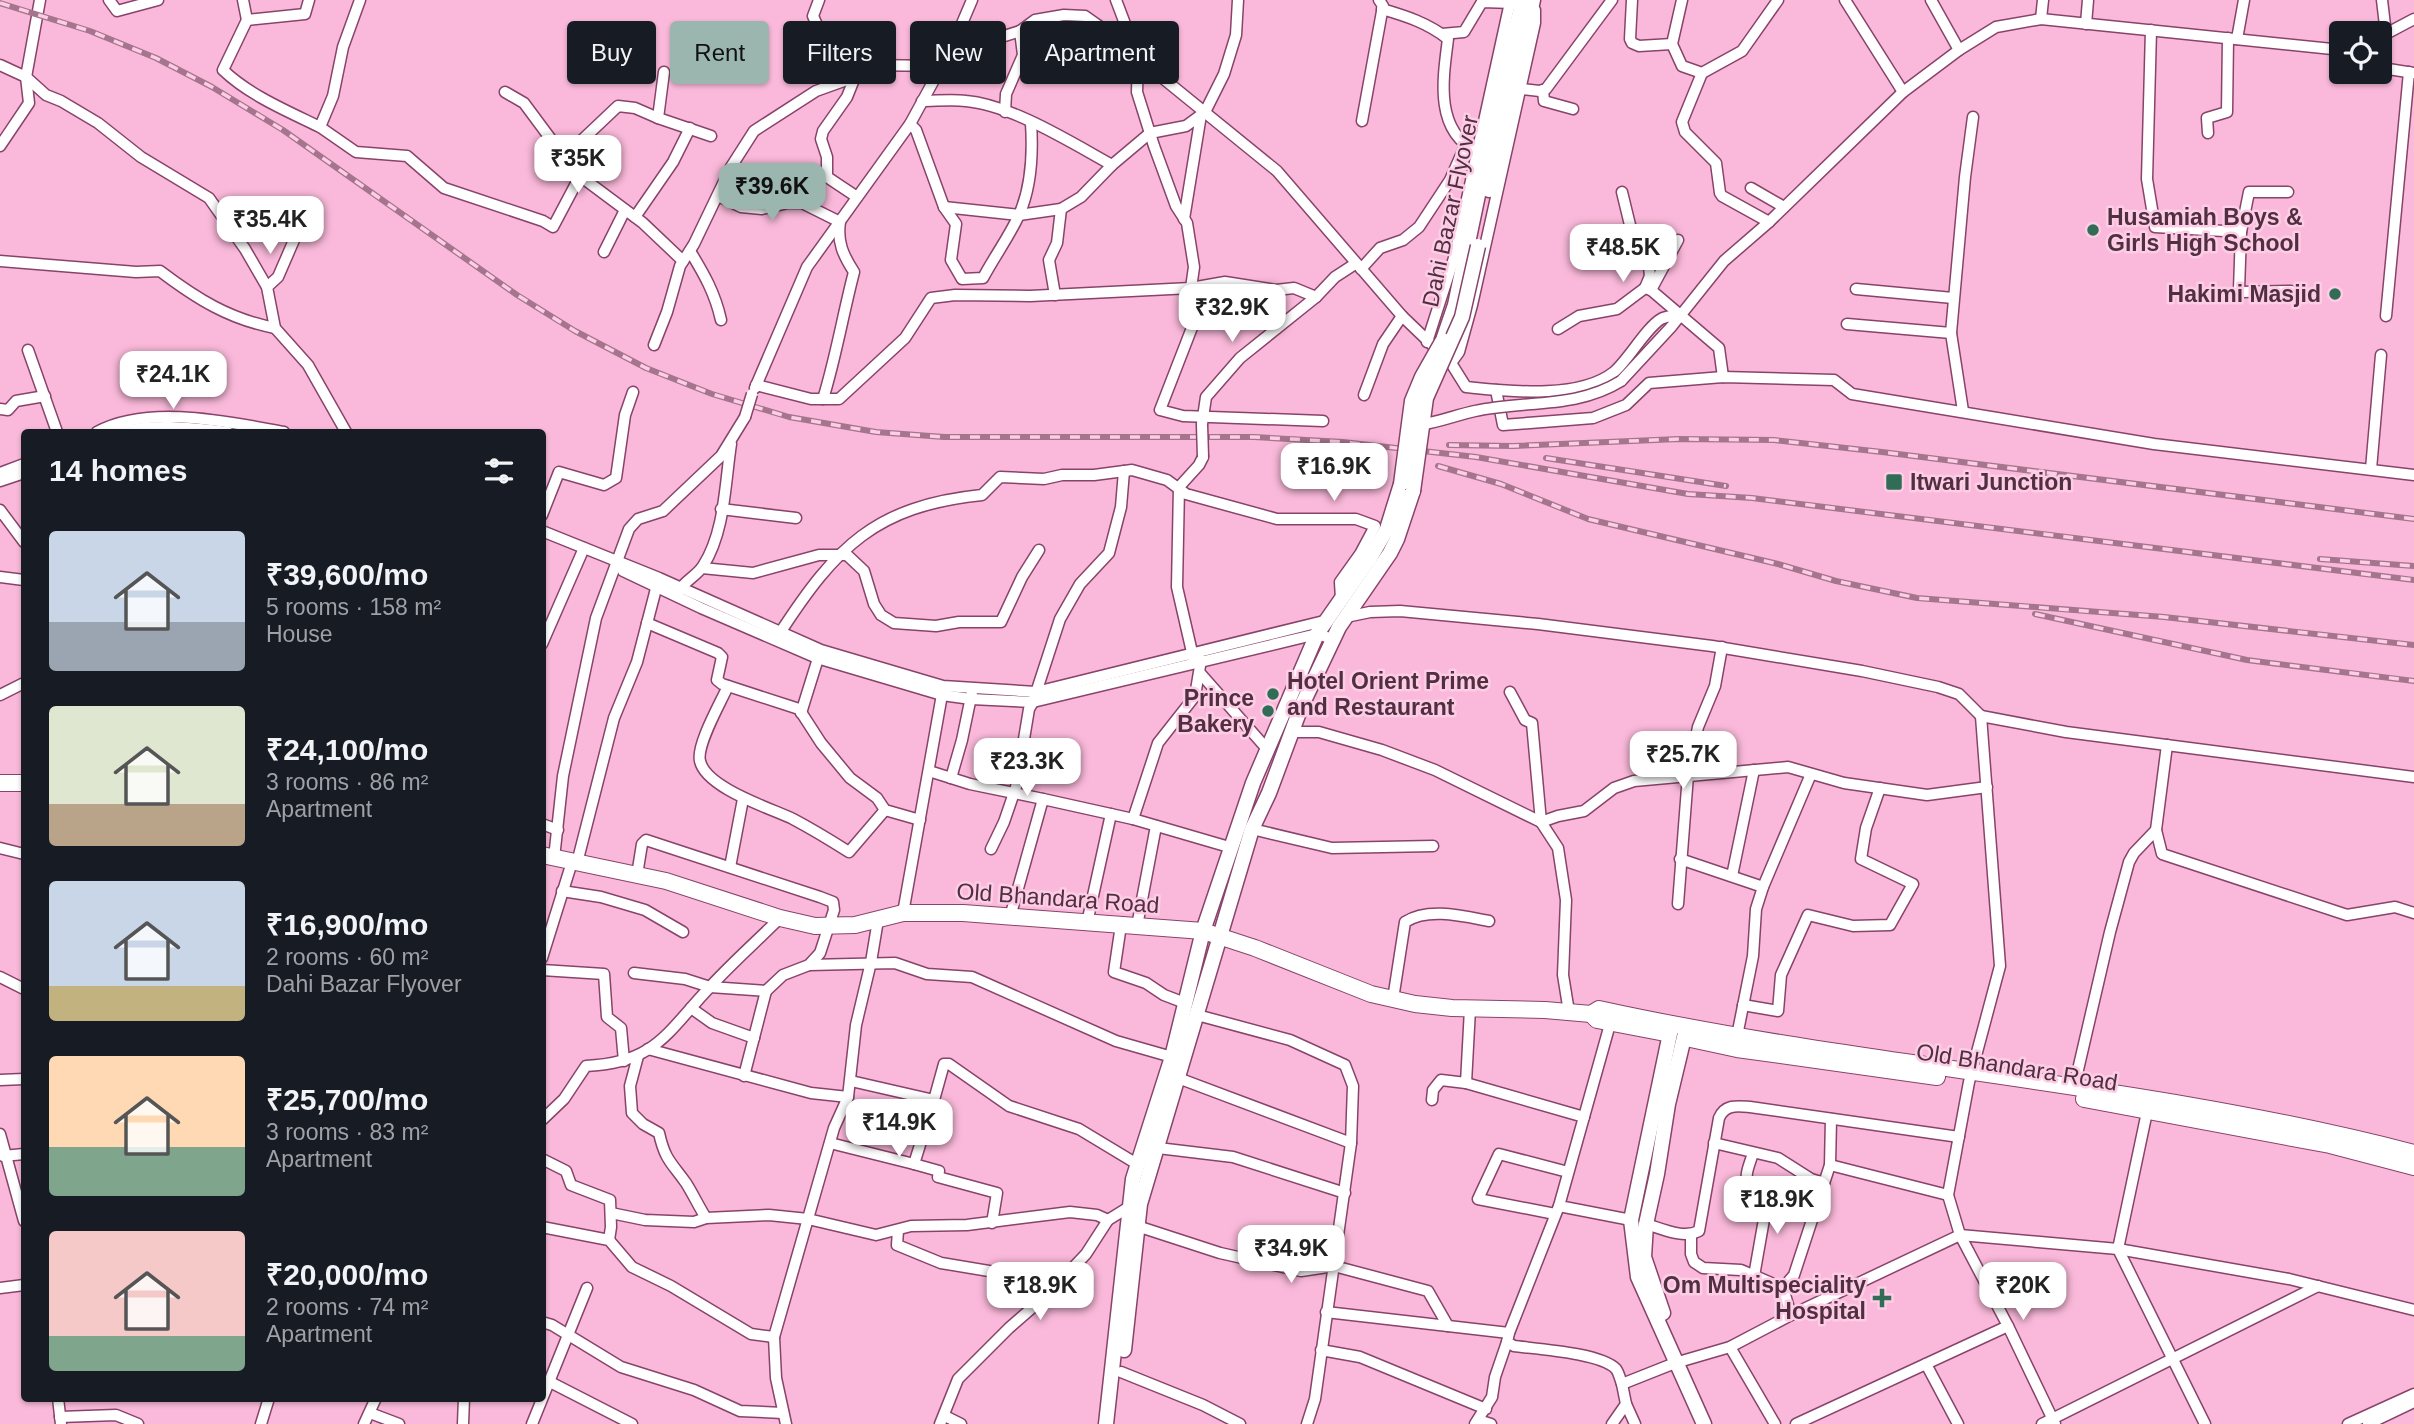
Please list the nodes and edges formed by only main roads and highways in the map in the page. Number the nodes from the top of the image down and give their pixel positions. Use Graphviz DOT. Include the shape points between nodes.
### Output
graph roads {
  1 [pos="1524,3"];
  2 [pos="1349,594"];
  3 [pos="0,783"];
  4 [pos="21,783"];
  5 [pos="548,856"];
  6 [pos="1203,931"];
  7 [pos="1219,936"];
  8 [pos="1678,1031"];
  9 [pos="1970,1077"];
  10 [pos="2175,1110"];
  11 [pos="2414,1153"];
  12 [pos="2414,1167"];
  13 [pos="1135,1205"];
  14 [pos="1679,1361"];
  15 [pos="1106,1424"];
  16 [pos="1115,1424"];
  17 [pos="1704,1424"];
  18 [pos="1715,1424"];
  1 -- 2 [label="main road, Dahi Bazar Flyover, bridge" via="1462,317 1415,426 1413,491 1397,539"];
  2 -- 6 [label="main road" via="1320,628 1267,749"];
  2 -- 7 [label="main road, Dahi Bazar Flyover" via="1339,628 1252,829"];
  3 -- 4 [label="highway"];
  5 -- 6 [label="highway, Old Bhandara Road" via="705,892 815,926 855,925 903,913 962,913"];
  6 -- 7 [label="highway, Old Bhandara Road"];
  6 -- 13 [label="main road" via="1172,1057 1137,1164"];
  7 -- 8 [label="highway, Old Bhandara Road" via="1371,994 1415,1004 1591,1014 1597,1020 1612,1017"];
  7 -- 13 [label="main road, Dahi Bazar Flyover" via="1158,1148"];
  8 -- 9 [label="highway" via="1737,1036"];
  8 -- 9 [label="highway, Old Bhandara Road" via="1737,1049"];
  8 -- 14 [label="main road" via="1657,1174 1639,1222 1644,1256"];
  9 -- 10 [label="highway" via="2074,1087"];
  9 -- 10 [label="highway, Old Bhandara Road" via="2147,1112"];
  10 -- 11 [label="highway" via="2309,1127"];
  10 -- 12 [label="highway, Old Bhandara Road"];
  13 -- 15 [label="main road"];
  13 -- 16 [label="main road" via="1133,1283"];
  14 -- 17 [label="main road"];
  14 -- 18 [label="main road"];
}
